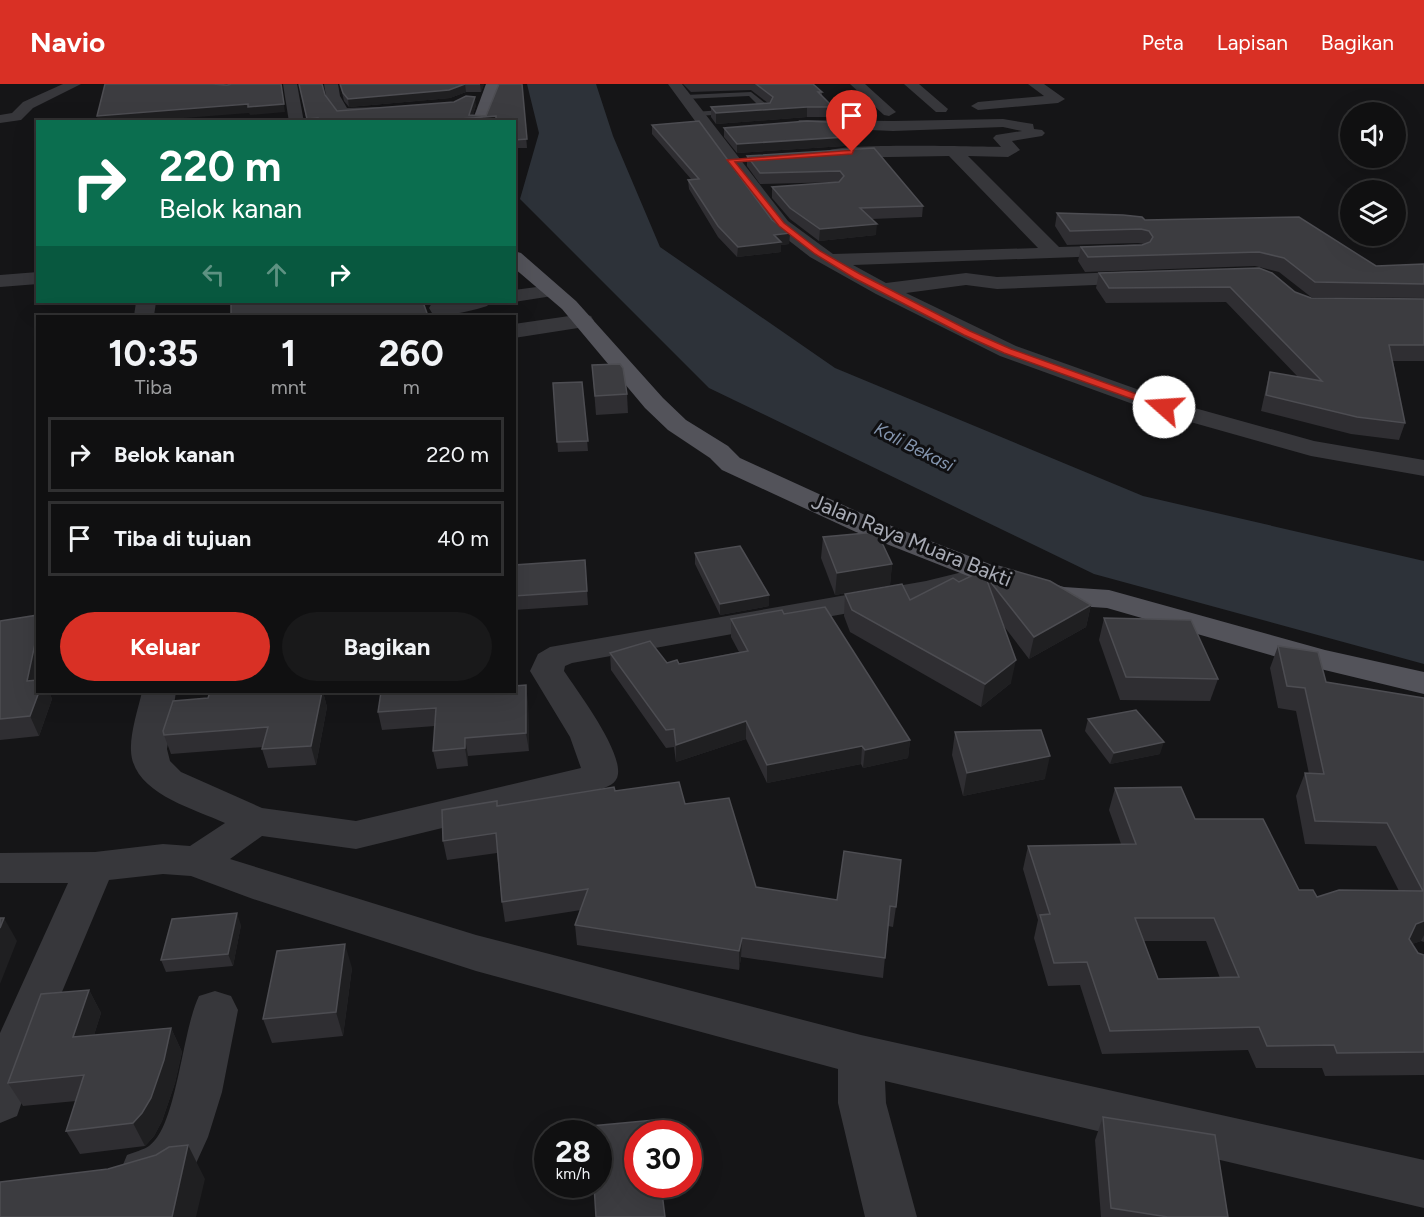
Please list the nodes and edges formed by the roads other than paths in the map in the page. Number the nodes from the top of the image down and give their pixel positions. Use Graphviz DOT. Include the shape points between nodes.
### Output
graph roads {
  1 [pos="74,84"];
  2 [pos="290,84"];
  3 [pos="331,84"];
  4 [pos="494,84"];
  5 [pos="857,84"];
  6 [pos="911,84"];
  7 [pos="1035,84"];
  8 [pos="984,90"];
  9 [pos="1002,103"];
  10 [pos="692,106"];
  11 [pos="952,108"];
  12 [pos="393,110"];
  13 [pos="478,110"];
  14 [pos="889,112"];
  15 [pos="0,119"];
  16 [pos="297,120"];
  17 [pos="807,123"];
  18 [pos="786,125"];
  19 [pos="732,129"];
  20 [pos="954,152"];
  21 [pos="819,154"];
  22 [pos="752,159"];
  23 [pos="730,160"];
  24 [pos="776,190"];
  25 [pos="754,191"];
  26 [pos="1138,251"];
  27 [pos="1054,253"];
  28 [pos="986,254"];
  29 [pos="516,259"];
  30 [pos="829,260"];
  31 [pos="1160,277"];
  32 [pos="36,278"];
  33 [pos="966,279"];
  34 [pos="0,281"];
  35 [pos="883,290"];
  36 [pos="552,291"];
  37 [pos="516,296"];
  38 [pos="473,303"];
  39 [pos="440,308"];
  40 [pos="583,321"];
  41 [pos="516,331"];
  42 [pos="1424,468"];
  43 [pos="989,574"];
  44 [pos="1424,683"];
  45 [pos="159,693"];
  46 [pos="251,826"];
  47 [pos="201,857"];
  48 [pos="95,867"];
  49 [pos="0,868"];
  50 [pos="215,1010"];
  51 [pos="14,1019"];
  52 [pos="861,1055"];
  53 [pos="0,1101"];
  54 [pos="102,1178"];
  55 [pos="1424,1184"];
  56 [pos="891,1217"];
  1 -- 15 [label="street" via="28,105 16,117"];
  2 -- 16 [label="street"];
  3 -- 12 [label="street" via="335,102 344,114"];
  4 -- 13 [label="main road"];
  5 -- 14 [label="street"];
  6 -- 11 [label="street"];
  7 -- 9 [label="street" via="1058,99"];
  8 -- 9 [label="street"];
  9 -- 11 [label="street"];
  10 -- 10 [label="lane" via="767,109 751,94"];
  10 -- 19 [label="street"];
  10 -- 23 [label="street"];
  11 -- 14 [label="street"];
  14 -- 17 [label="street"];
  17 -- 18 [label="street"];
  17 -- 20 [label="street" via="1004,123 1026,126 1037,133 1001,138 1010,151"];
  20 -- 21 [label="street"];
  20 -- 27 [label="street"];
  22 -- 23 [label="street"];
  23 -- 25 [label="street"];
  24 -- 25 [label="street"];
  25 -- 30 [label="street" via="782,225"];
  26 -- 27 [label="street"];
  27 -- 28 [label="street"];
  28 -- 30 [label="street"];
  28 -- 33 [label="street" via="994,265 994,274"];
  29 -- 36 [label="main road, Jalan Raya Muara Bakti"];
  30 -- 35 [label="street"];
  31 -- 33 [label="street" via="997,283"];
  32 -- 34 [label="street"];
  33 -- 35 [label="street"];
  35 -- 42 [label="street" via="1008,351 1154,404 1311,448"];
  36 -- 37 [label="street"];
  36 -- 40 [label="main road, Jalan Raya Muara Bakti"];
  38 -- 39 [label="street"];
  40 -- 41 [label="street"];
  40 -- 43 [label="main road, Jalan Raya Muara Bakti" via="654,404 731,464 866,526"];
  43 -- 44 [label="main road, Jalan Raya Muara Bakti" via="1062,596 1109,599 1320,659"];
  43 -- 46 [label="street" via="926,590 726,627 576,650 550,660 547,670 601,764 600,775 585,781 356,835"];
  45 -- 46 [label="street" via="149,749 152,766 168,781"];
  46 -- 47 [label="street"];
  47 -- 48 [label="street"];
  47 -- 52 [label="street" via="218,871 476,953"];
  48 -- 49 [label="street"];
  48 -- 51 [label="street"];
  50 -- 54 [label="street" via="188,1128 179,1149 167,1164 147,1172"];
  51 -- 53 [label="street"];
  52 -- 55 [label="street"];
  52 -- 56 [label="street" via="862,1103"];
}
